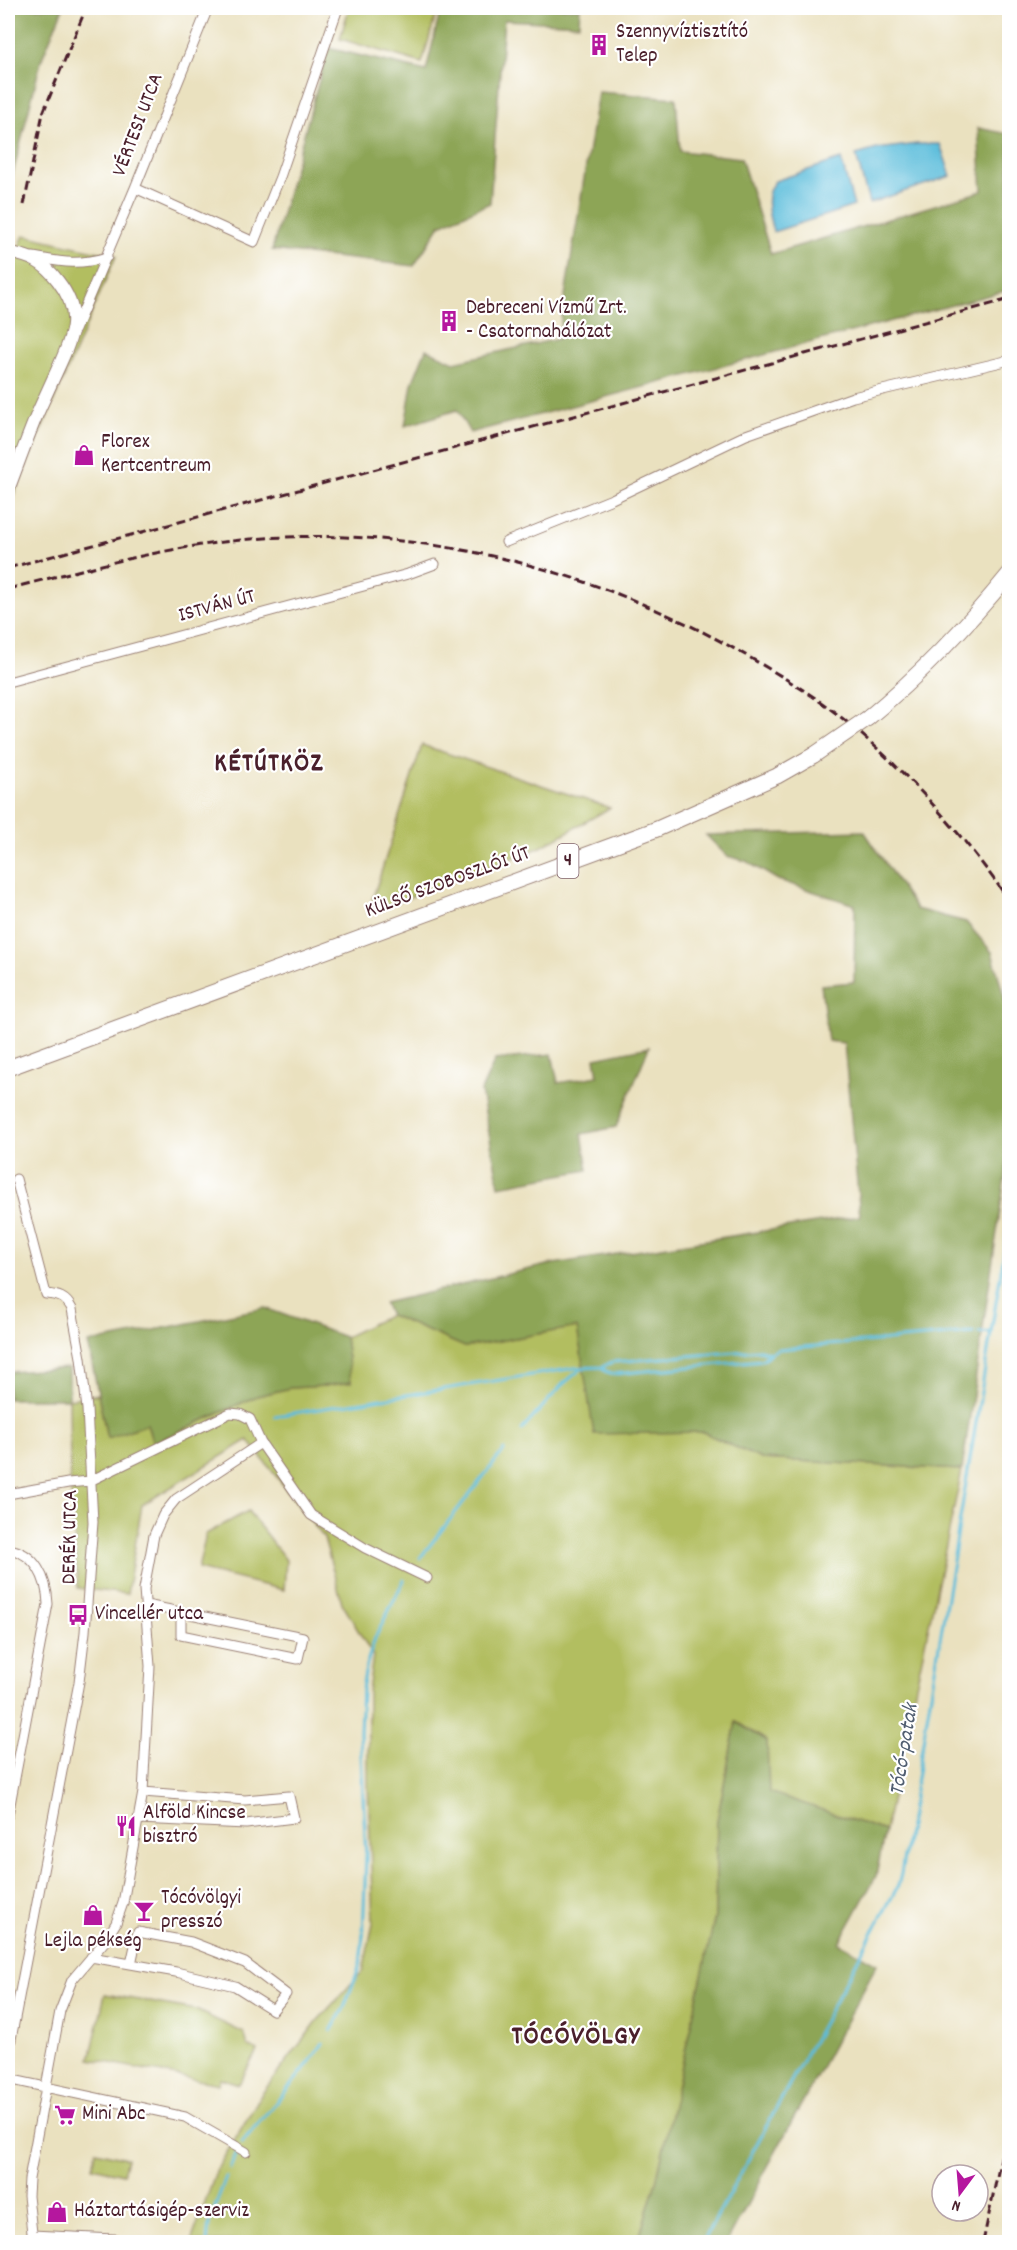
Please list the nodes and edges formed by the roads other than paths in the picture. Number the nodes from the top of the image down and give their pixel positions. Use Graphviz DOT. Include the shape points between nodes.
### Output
graph roads {
  1 [pos="208,8"];
  2 [pos="338,8"];
  3 [pos="135,188"];
  4 [pos="8,252"];
  5 [pos="30,256"];
  6 [pos="107,257"];
  7 [pos="71,339"];
  8 [pos="1010,360"];
  9 [pos="8,490"];
  10 [pos="506,542"];
  11 [pos="435,564"];
  12 [pos="1010,573"];
  13 [pos="8,682"];
  14 [pos="8,1068"];
  15 [pos="16,1179"];
  16 [pos="261,1443"];
  17 [pos="90,1481"];
  18 [pos="8,1494"];
  19 [pos="8,1549"];
  20 [pos="428,1578"];
  21 [pos="146,1605"];
  22 [pos="181,1612"];
  23 [pos="143,1792"];
  24 [pos="8,1815"];
  25 [pos="139,1819"];
  26 [pos="91,1957"];
  27 [pos="131,1964"];
  28 [pos="8,2055"];
  29 [pos="8,2079"];
  30 [pos="46,2087"];
  31 [pos="246,2152"];
  32 [pos="33,2239"];
  33 [pos="65,2239"];
  34 [pos="136,2242"];
  1 -- 3 [label="street, VÉRTESI UTCA"];
  2 -- 3 [label="street" via="254,242"];
  3 -- 6 [label="street, VÉRTESI UTCA"];
  4 -- 5 [label="street"];
  5 -- 6 [label="street" via="68,263"];
  5 -- 7 [label="street" via="49,269 66,291 74,321"];
  6 -- 7 [label="street, VÉRTESI UTCA"];
  7 -- 9 [label="street, VÉRTESI UTCA"];
  8 -- 10 [label="street" via="853,397 746,435 612,499"];
  11 -- 13 [label="street, ISTVÁN ÚT"];
  12 -- 14 [label="main road, KÜLSŐ SZOBOSZLÓI ÚT / 4, bridge" via="918,674 868,718 777,776 657,829"];
  15 -- 17 [label="street, DERÉK UTCA" via="46,1294 61,1297 72,1309 86,1399"];
  16 -- 17 [label="street" via="250,1419 230,1413"];
  16 -- 20 [label="street" via="311,1515 365,1548"];
  16 -- 21 [label="street" via="176,1499 163,1515 154,1535 144,1589"];
  17 -- 18 [label="street"];
  17 -- 28 [label="street, DERÉK UTCA" via="93,1522 79,1682"];
  19 -- 24 [label="street, DERÉK UTCA" via="34,1563 45,1581 48,1604"];
  21 -- 22 [label="street"];
  21 -- 23 [label="street" via="150,1666"];
  22 -- 22 [label="street" via="303,1637 298,1659 181,1635"];
  23 -- 25 [label="street"];
  23 -- 25 [label="street" via="245,1800 289,1796 294,1818 246,1824"];
  25 -- 26 [label="street" via="120,1913"];
  26 -- 27 [label="street"];
  26 -- 30 [label="street" via="72,1980 60,2011"];
  27 -- 27 [label="street" via="235,1986 273,2010 286,1994 245,1963 191,1942 138,1932"];
  29 -- 30 [label="street"];
  30 -- 31 [label="street" via="186,2117"];
  30 -- 32 [label="street" via="29,2179"];
  32 -- 33 [label="street"];
  33 -- 34 [label="street"];
}
